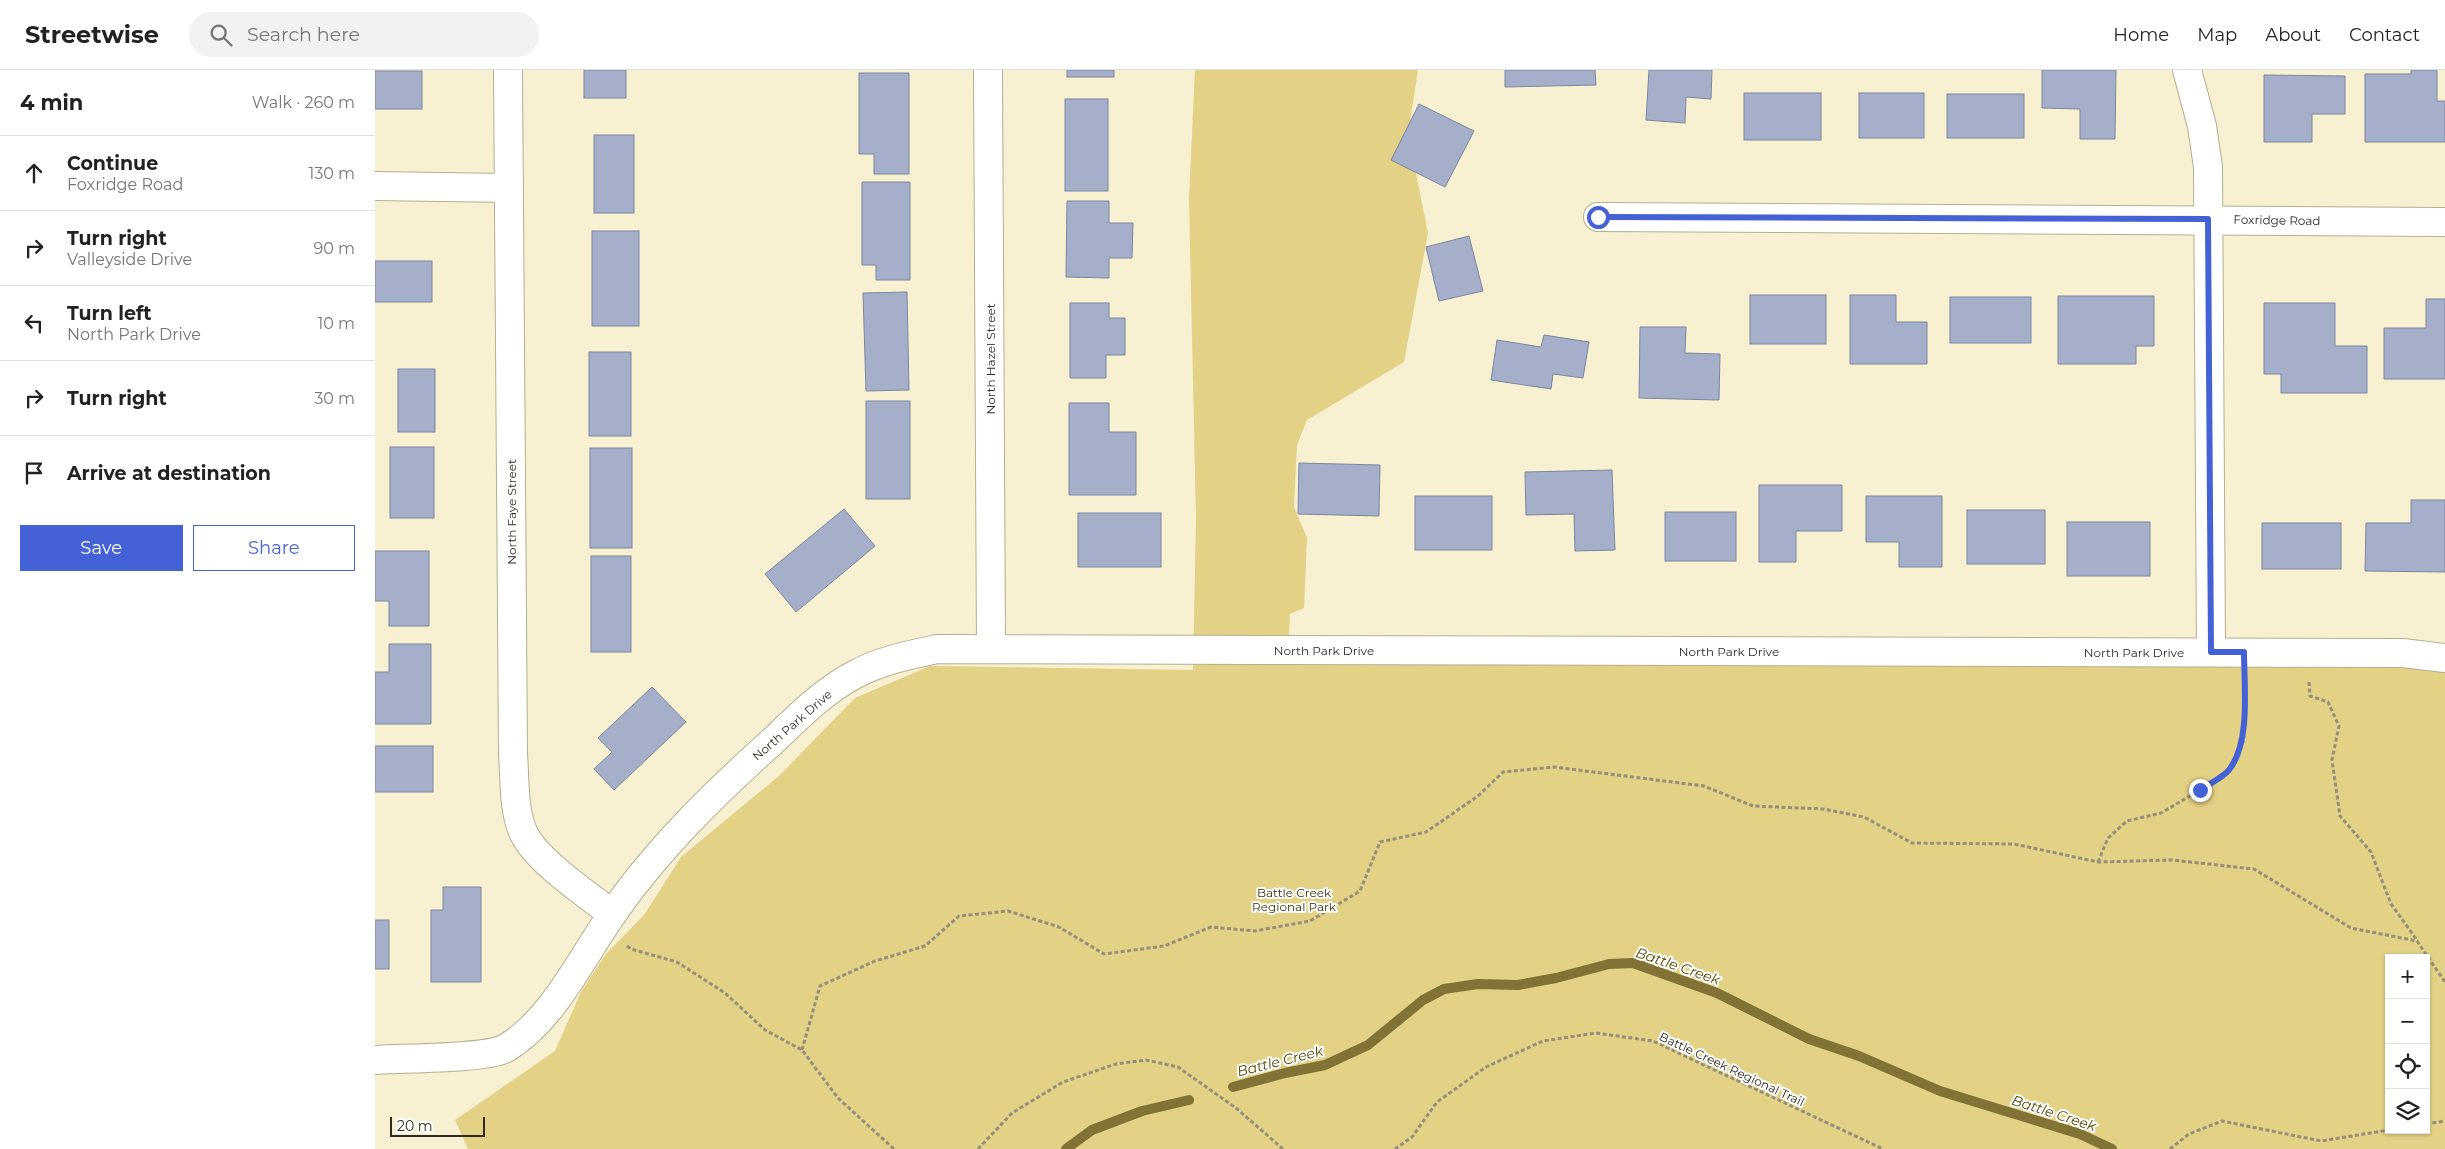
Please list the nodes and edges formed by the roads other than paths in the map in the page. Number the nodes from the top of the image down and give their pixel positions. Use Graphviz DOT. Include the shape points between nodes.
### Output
graph roads {
  1 [pos="508,70"];
  2 [pos="988,70"];
  3 [pos="2187,70"];
  4 [pos="375,186"];
  5 [pos="509,188"];
  6 [pos="1598,217"];
  7 [pos="2208,219"];
  8 [pos="2445,222"];
  9 [pos="991,649"];
  10 [pos="2211,652"];
  11 [pos="2445,658"];
  12 [pos="608,920"];
  13 [pos="375,1060"];
  1 -- 5 [label="street, North Faye Street"];
  2 -- 9 [label="street, North Hazel Street"];
  3 -- 7 [label="street" via="2202,126 2208,167"];
  4 -- 5 [label="street"];
  5 -- 12 [label="street, North Faye Street" via="513,754 518,815 524,834 546,860"];
  6 -- 7 [label="street, Foxridge Road"];
  7 -- 8 [label="street, Foxridge Road"];
  7 -- 10 [label="street"];
  9 -- 10 [label="street, North Park Drive"];
  9 -- 12 [label="street, North Park Drive" via="937,649 898,657 854,674 814,703 733,777 652,862"];
  10 -- 11 [label="street, North Park Drive" via="2403,653"];
  12 -- 13 [label="street, North Park Drive" via="553,1003 528,1032 504,1049 479,1055"];
}
